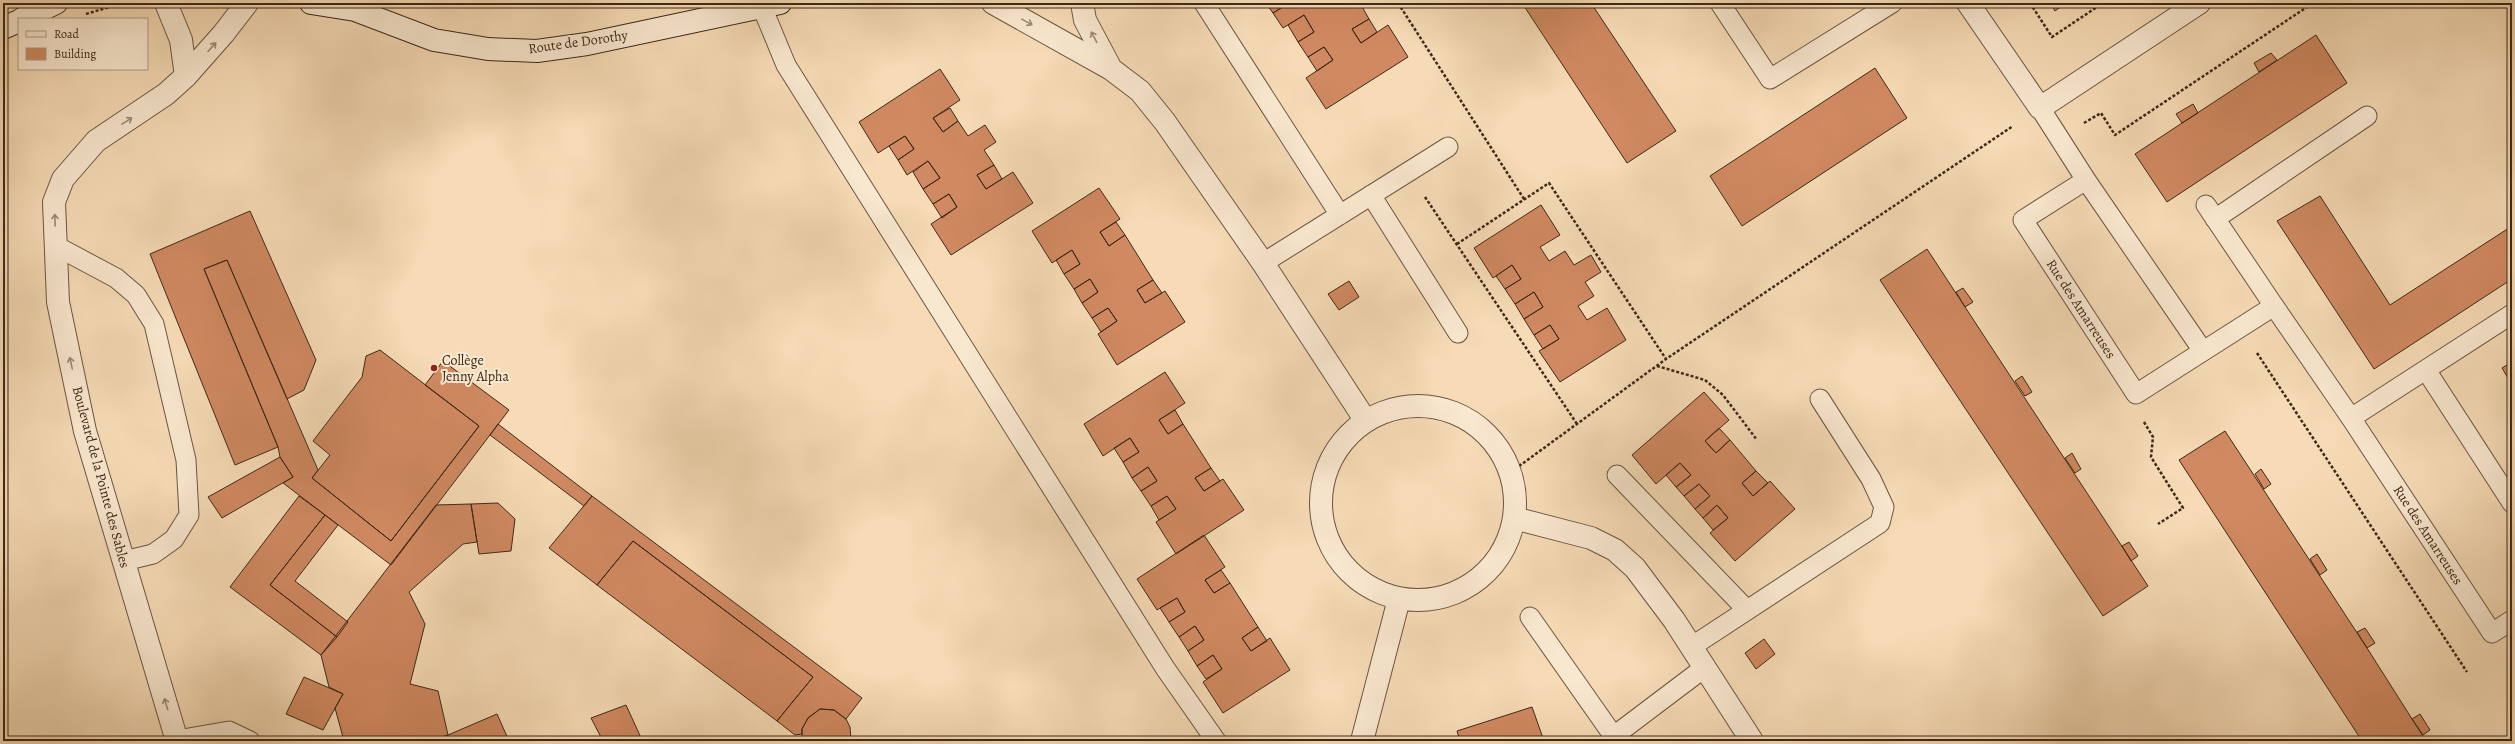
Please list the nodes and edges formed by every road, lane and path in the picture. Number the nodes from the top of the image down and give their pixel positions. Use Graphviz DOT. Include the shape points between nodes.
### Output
graph roads {
  1 [pos="56,3"];
  2 [pos="166,3"];
  3 [pos="247,3"];
  4 [pos="311,3"];
  5 [pos="993,3"];
  6 [pos="1082,3"];
  7 [pos="1204,3"];
  8 [pos="1398,3"];
  9 [pos="1720,3"];
  10 [pos="1892,3"];
  11 [pos="1968,3"];
  12 [pos="2030,3"];
  13 [pos="2103,3"];
  14 [pos="2199,3"];
  15 [pos="2313,3"];
  16 [pos="116,5"];
  17 [pos="771,5"];
  18 [pos="351,6"];
  19 [pos="79,17"];
  20 [pos="24,18"];
  21 [pos="18,21"];
  22 [pos="3,28"];
  23 [pos="1111,69"];
  24 [pos="186,76"];
  25 [pos="2040,108"];
  26 [pos="2367,116"];
  27 [pos="2060,139"];
  28 [pos="1448,147"];
  29 [pos="2086,180"];
  30 [pos="1421,191"];
  31 [pos="1372,195"];
  32 [pos="1524,199"];
  33 [pos="1340,215"];
  34 [pos="1456,244"];
  35 [pos="56,246"];
  36 [pos="1263,263"];
  37 [pos="2274,306"];
  38 [pos="2512,314"];
  39 [pos="1458,333"];
  40 [pos="2254,348"];
  41 [pos="2203,351"];
  42 [pos="1666,359"];
  43 [pos="1657,366"];
  44 [pos="2426,370"];
  45 [pos="1820,399"];
  46 [pos="2141,418"];
  47 [pos="2351,418"];
  48 [pos="1366,421"];
  49 [pos="1577,424"];
  50 [pos="1757,440"];
  51 [pos="1511,472"];
  52 [pos="1617,475"];
  53 [pos="2512,503"];
  54 [pos="1514,518"];
  55 [pos="2158,524"];
  56 [pos="124,561"];
  57 [pos="1399,599"];
  58 [pos="1746,610"];
  59 [pos="1530,617"];
  60 [pos="2512,620"];
  61 [pos="1691,647"];
  62 [pos="1704,668"];
  63 [pos="2467,672"];
  64 [pos="1615,739"];
  65 [pos="177,740"];
  66 [pos="250,741"];
  67 [pos="1216,741"];
  68 [pos="1362,741"];
  69 [pos="1752,741"];
  1 -- 20 [label="street"];
  2 -- 24 [label="street" via="181,40"];
  24 -- 3 [label="street, Boulevard de la Pointe des Sables, one-way"];
  4 -- 18 [label="street, Route de Dorothy"];
  5 -- 23 [label="street, one-way"];
  23 -- 6 [label="street, one-way" via="1085,20"];
  7 -- 33 [label="lane"];
  8 -- 32 [label="path"];
  9 -- 10 [label="lane" via="1770,79"];
  11 -- 25 [label="street"];
  12 -- 13 [label="path" via="2052,37"];
  14 -- 25 [label="street"];
  15 -- 27 [label="path" via="2115,135 2101,113"];
  16 -- 19 [label="path"];
  17 -- 18 [label="street, Route de Dorothy" via="587,44 537,51 488,49 434,40"];
  17 -- 67 [label="lane" via="786,65 1165,668"];
  21 -- 22 [label="street"];
  23 -- 36 [label="street" via="1140,91 1166,122"];
  35 -- 24 [label="street, Boulevard de la Pointe des Sables, one-way" via="54,202 63,179 96,141 160,99"];
  25 -- 27 [label="lane"];
  25 -- 42 [label="path"];
  26 -- 37 [label="lane" via="2211,212"];
  27 -- 29 [label="lane"];
  28 -- 31 [label="lane"];
  29 -- 41 [label="lane"];
  29 -- 41 [label="lane, Rue des Amarreuses" via="2023,220 2136,394"];
  30 -- 34 [label="path"];
  31 -- 33 [label="lane"];
  31 -- 39 [label="lane"];
  32 -- 34 [label="path"];
  32 -- 42 [label="path" via="1549,183"];
  33 -- 36 [label="lane"];
  34 -- 49 [label="path"];
  56 -- 35 [label="street, Boulevard de la Pointe des Sables, one-way" via="86,431 67,348 58,302"];
  35 -- 56 [label="lane" via="116,278 136,295 154,324 186,460 189,515 174,538 153,554"];
  36 -- 48 [label="street"];
  37 -- 41 [label="lane, Rue des Amarreuses"];
  37 -- 47 [label="lane, Rue des Amarreuses"];
  38 -- 44 [label="lane"];
  40 -- 63 [label="path"];
  42 -- 43 [label="path"];
  43 -- 49 [label="path"];
  43 -- 50 [label="path" via="1705,380 1723,395"];
  44 -- 47 [label="lane"];
  44 -- 53 [label="lane"];
  45 -- 58 [label="lane" via="1884,507 1880,523"];
  46 -- 55 [label="path" via="2153,437 2151,457 2183,508"];
  47 -- 60 [label="lane, Rue des Amarreuses" via="2492,633"];
  48 -- 51 [label="street" via="1400,408 1422,406 1451,411 1477,425 1497,446"];
  48 -- 57 [label="street" via="1341,444 1326,472 1320,505 1326,537 1343,566 1368,587"];
  49 -- 51 [label="path"];
  51 -- 54 [label="street" via="1515,495"];
  52 -- 58 [label="lane"];
  54 -- 57 [label="street" via="1504,547 1486,573 1460,590 1430,600"];
  54 -- 61 [label="street" via="1591,538 1616,550 1635,568"];
  65 -- 56 [label="street, Boulevard de la Pointe des Sables, one-way"];
  57 -- 68 [label="street"];
  58 -- 61 [label="lane"];
  59 -- 64 [label="lane"];
  61 -- 62 [label="street"];
  62 -- 64 [label="lane"];
  62 -- 69 [label="street"];
  65 -- 66 [label="lane" via="229,731"];
}
